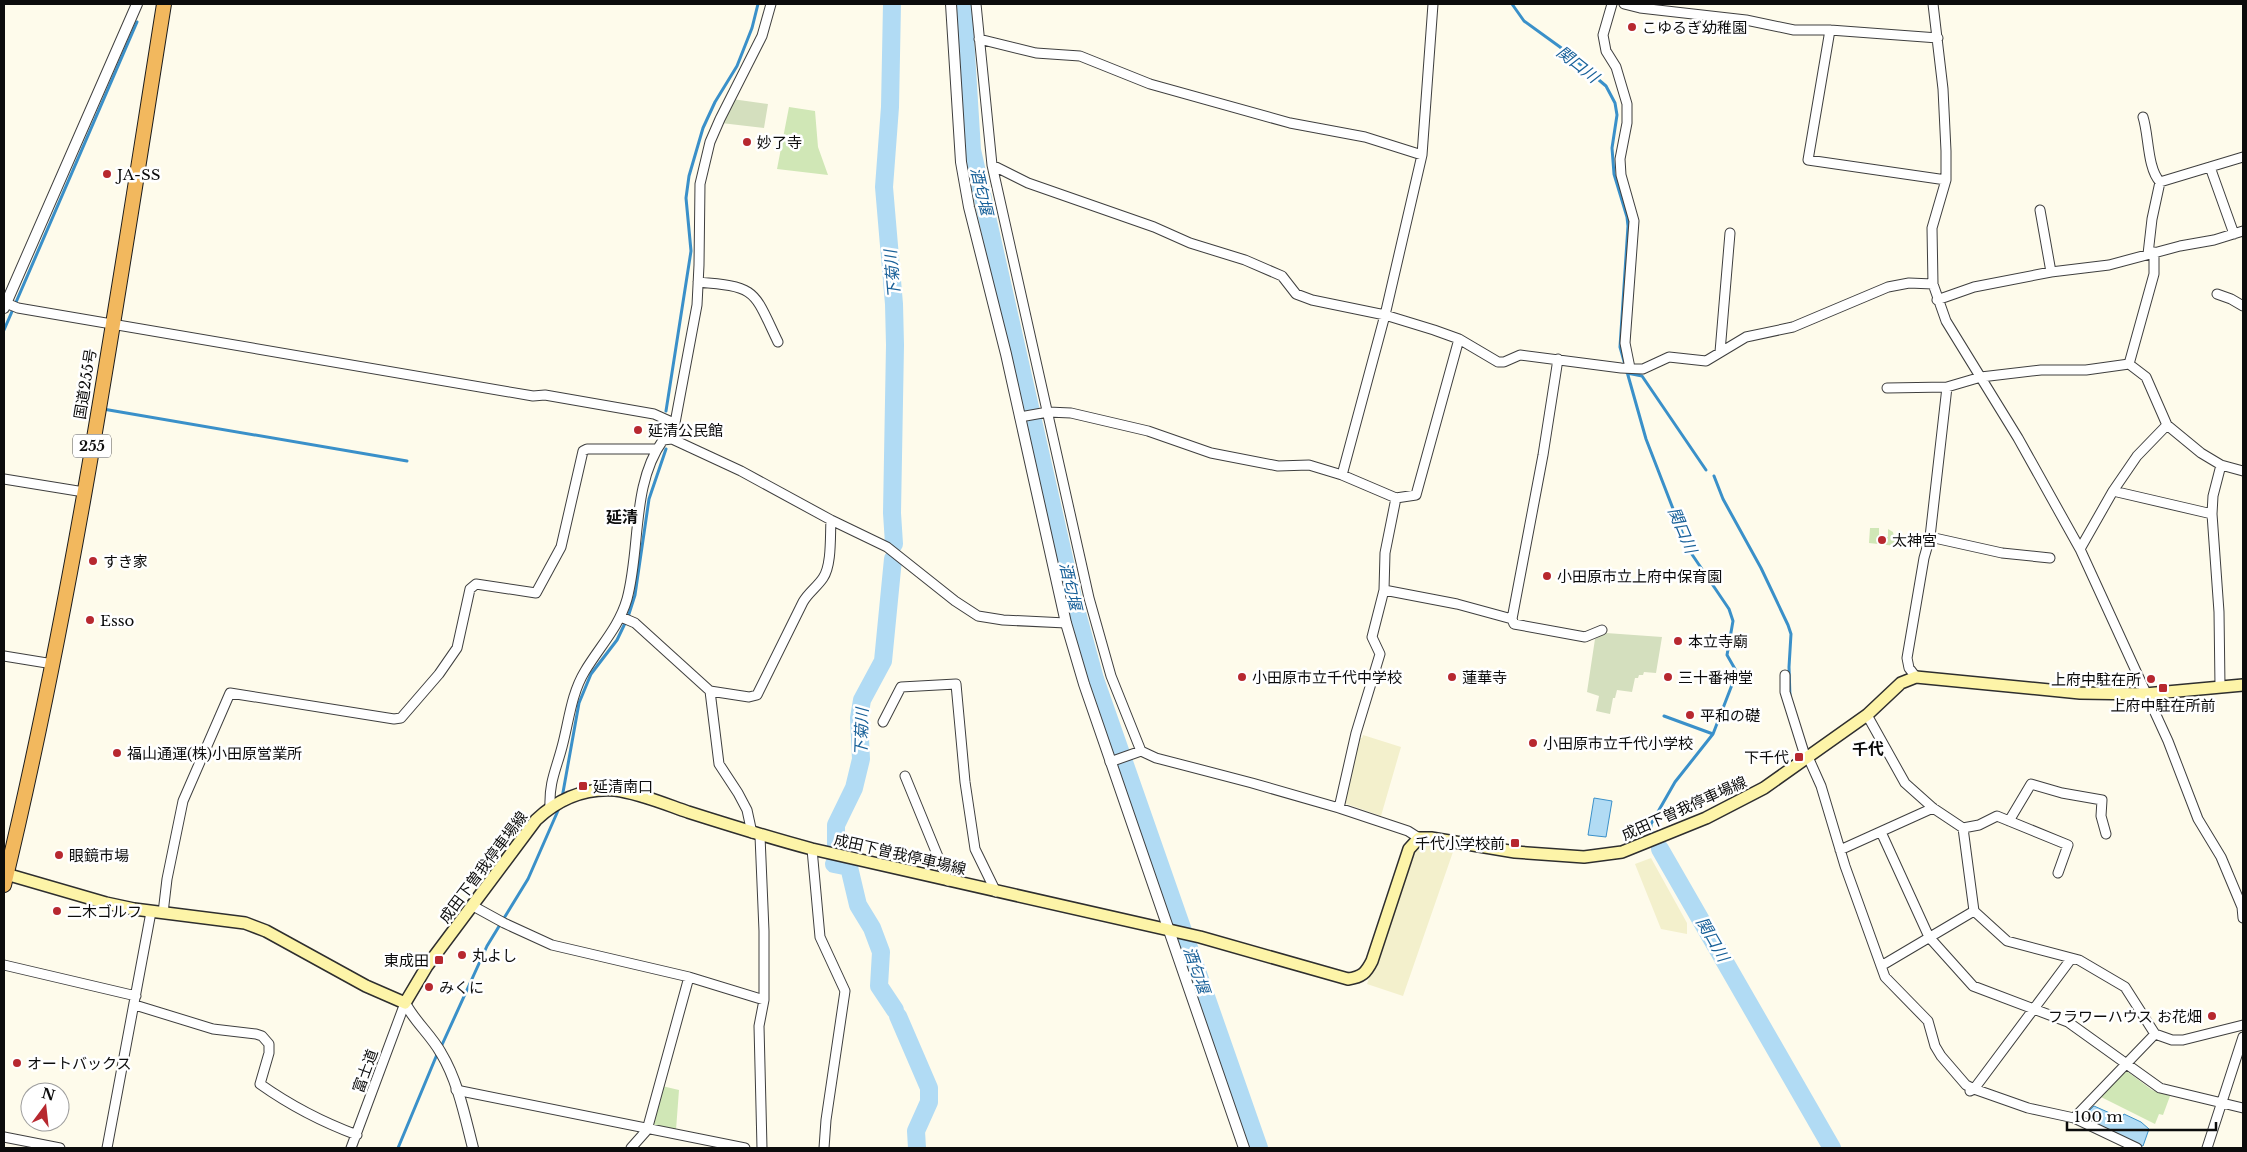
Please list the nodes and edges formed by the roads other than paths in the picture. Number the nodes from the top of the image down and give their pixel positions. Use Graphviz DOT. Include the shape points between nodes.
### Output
graph roads {
  1 [pos="137,4"];
  2 [pos="164,4"];
  3 [pos="771,4"];
  4 [pos="950,4"];
  5 [pos="976,4"];
  6 [pos="1433,4"];
  7 [pos="1612,4"];
  8 [pos="1624,4"];
  9 [pos="1933,4"];
  10 [pos="1830,30"];
  11 [pos="1938,38"];
  12 [pos="979,39"];
  13 [pos="2143,117"];
  14 [pos="1422,155"];
  15 [pos="2243,157"];
  16 [pos="992,165"];
  17 [pos="2210,167"];
  18 [pos="1946,180"];
  19 [pos="2160,182"];
  20 [pos="2040,210"];
  21 [pos="2239,232"];
  22 [pos="1730,233"];
  23 [pos="2151,254"];
  24 [pos="2051,272"];
  25 [pos="698,282"];
  26 [pos="1932,284"];
  27 [pos="2216,294"];
  28 [pos="1937,300"];
  29 [pos="9,306"];
  30 [pos="2243,306"];
  31 [pos="1385,315"];
  32 [pos="112,325"];
  33 [pos="1459,339"];
  34 [pos="778,342"];
  35 [pos="1720,352"];
  36 [pos="1558,359"];
  37 [pos="2129,364"];
  38 [pos="1626,368"];
  39 [pos="1981,377"];
  40 [pos="1947,387"];
  41 [pos="1887,388"];
  42 [pos="1048,412"];
  43 [pos="1020,417"];
  44 [pos="674,423"];
  45 [pos="2167,425"];
  46 [pos="672,439"];
  47 [pos="656,449"];
  48 [pos="2221,465"];
  49 [pos="2243,471"];
  50 [pos="1342,475"];
  51 [pos="4,479"];
  52 [pos="2113,491"];
  53 [pos="84,492"];
  54 [pos="1396,498"];
  55 [pos="2212,514"];
  56 [pos="831,520"];
  57 [pos="1930,537"];
  58 [pos="2080,549"];
  59 [pos="2050,558"];
  60 [pos="1384,590"];
  61 [pos="621,617"];
  62 [pos="1512,619"];
  63 [pos="1066,624"];
  64 [pos="1602,630"];
  65 [pos="4,656"];
  66 [pos="53,664"];
  67 [pos="1785,675"];
  68 [pos="1916,677"];
  69 [pos="2243,685"];
  70 [pos="2220,686"];
  71 [pos="710,691"];
  72 [pos="2145,694"];
  73 [pos="1867,715"];
  74 [pos="884,722"];
  75 [pos="1137,752"];
  76 [pos="1807,758"];
  77 [pos="1110,762"];
  78 [pos="906,776"];
  79 [pos="550,807"];
  80 [pos="1339,808"];
  81 [pos="1934,808"];
  82 [pos="2009,821"];
  83 [pos="1963,828"];
  84 [pos="1881,832"];
  85 [pos="756,834"];
  86 [pos="2106,834"];
  87 [pos="1419,838"];
  88 [pos="812,850"];
  89 [pos="1840,850"];
  90 [pos="2058,873"];
  91 [pos="5,877"];
  92 [pos="948,881"];
  93 [pos="996,892"];
  94 [pos="473,906"];
  95 [pos="2243,906"];
  96 [pos="1974,910"];
  97 [pos="157,912"];
  98 [pos="2243,918"];
  99 [pos="1169,930"];
  100 [pos="1929,937"];
  101 [pos="2071,958"];
  102 [pos="4,965"];
  103 [pos="1881,966"];
  104 [pos="689,977"];
  105 [pos="136,1000"];
  106 [pos="764,1000"];
  107 [pos="405,1003"];
  108 [pos="2033,1008"];
  109 [pos="2243,1025"];
  110 [pos="2155,1034"];
  111 [pos="2243,1037"];
  112 [pos="2126,1063"];
  113 [pos="456,1090"];
  114 [pos="1970,1090"];
  115 [pos="2223,1103"];
  116 [pos="2243,1108"];
  117 [pos="2074,1118"];
  118 [pos="646,1130"];
  119 [pos="358,1135"];
  120 [pos="4,1137"];
  121 [pos="60,1148"];
  122 [pos="107,1148"];
  123 [pos="351,1148"];
  124 [pos="473,1148"];
  125 [pos="631,1148"];
  126 [pos="745,1148"];
  127 [pos="762,1148"];
  128 [pos="824,1148"];
  129 [pos="1244,1148"];
  130 [pos="2137,1148"];
  131 [pos="2207,1148"];
  1 -- 29 [label="street"];
  2 -- 32 [label="highway, 国道255号 / 255"];
  3 -- 25 [label="street" via="762,36 710,142 700,184"];
  4 -- 43 [label="street" via="961,162"];
  5 -- 12 [label="street"];
  6 -- 14 [label="street"];
  7 -- 38 [label="street" via="1603,35 1627,104 1620,167 1634,221"];
  8 -- 10 [label="street" via="1746,20 1794,30"];
  9 -- 11 [label="street"];
  10 -- 11 [label="street"];
  10 -- 18 [label="street" via="1808,160"];
  11 -- 18 [label="street"];
  12 -- 14 [label="street" via="1036,53 1080,56 1150,84 1290,123 1365,137"];
  12 -- 16 [label="street"];
  13 -- 19 [label="street" via="2155,177"];
  14 -- 31 [label="street"];
  15 -- 17 [label="street"];
  16 -- 31 [label="street" via="1028,183 1245,260 1282,276 1296,294"];
  16 -- 42 [label="street"];
  17 -- 19 [label="street"];
  17 -- 21 [label="street"];
  18 -- 26 [label="street" via="1932,228"];
  19 -- 23 [label="street" via="2152,219"];
  20 -- 24 [label="street"];
  21 -- 23 [label="street"];
  22 -- 35 [label="street"];
  23 -- 24 [label="street" via="2108,265"];
  23 -- 37 [label="street" via="2154,274"];
  24 -- 28 [label="street" via="1974,287"];
  25 -- 34 [label="street" via="728,285 750,292 760,304"];
  25 -- 44 [label="street"];
  26 -- 28 [label="street"];
  26 -- 35 [label="street" via="1909,283 1888,287 1793,328 1746,336"];
  27 -- 30 [label="street"];
  28 -- 39 [label="street" via="1946,321"];
  29 -- 32 [label="street"];
  31 -- 33 [label="street"];
  31 -- 50 [label="street"];
  32 -- 44 [label="street" via="654,414"];
  32 -- 53 [label="highway, 国道255号 / 255"];
  33 -- 36 [label="street" via="1498,362 1520,355"];
  33 -- 54 [label="street" via="1416,495"];
  35 -- 38 [label="street" via="1706,361 1669,357 1643,368"];
  36 -- 38 [label="street"];
  36 -- 62 [label="street"];
  37 -- 39 [label="street"];
  37 -- 45 [label="street" via="2146,377"];
  39 -- 40 [label="street"];
  39 -- 58 [label="street"];
  40 -- 41 [label="street"];
  40 -- 57 [label="street"];
  42 -- 43 [label="street"];
  42 -- 50 [label="street" via="1071,413 1148,431 1211,453 1278,466 1309,466"];
  42 -- 75 [label="street" via="1090,598 1111,676"];
  43 -- 63 [label="street"];
  44 -- 46 [label="street"];
  45 -- 48 [label="street"];
  45 -- 52 [label="street" via="2137,456"];
  46 -- 47 [label="street" via="663,440"];
  46 -- 56 [label="street" via="741,471"];
  47 -- 61 [label="street" via="641,499 629,587"];
  47 -- 97 [label="street" via="583,451 561,547 536,594 476,584 470,589 457,648 401,718 394,720 230,694 184,801"];
  48 -- 49 [label="street"];
  48 -- 55 [label="street"];
  50 -- 54 [label="street"];
  51 -- 53 [label="street"];
  52 -- 55 [label="street"];
  52 -- 58 [label="street"];
  53 -- 66 [label="highway, 国道255号 / 255"];
  54 -- 60 [label="street" via="1386,553"];
  55 -- 70 [label="street"];
  56 -- 63 [label="street" via="887,547 978,616"];
  56 -- 71 [label="street" via="828,569 802,602 757,695 749,697"];
  57 -- 59 [label="street" via="2002,553"];
  57 -- 68 [label="street" via="1907,658"];
  58 -- 72 [label="street"];
  60 -- 62 [label="street"];
  60 -- 80 [label="street" via="1372,637 1380,654 1356,733"];
  61 -- 71 [label="street" via="635,623"];
  61 -- 79 [label="street" via="586,670 574,696 549,788"];
  62 -- 64 [label="street" via="1514,624 1585,636"];
  63 -- 77 [label="street"];
  65 -- 66 [label="street"];
  66 -- 91 [label="highway, 国道255号 / 255"];
  67 -- 76 [label="street" via="1786,692"];
  68 -- 72 [label="main road" via="2080,693"];
  68 -- 73 [label="main road, 成田下曽我停車場線" via="1902,683"];
  69 -- 70 [label="main road"];
  70 -- 72 [label="main road"];
  71 -- 85 [label="street" via="719,764 743,801"];
  72 -- 95 [label="street" via="2168,741 2198,819 2221,858"];
  73 -- 76 [label="main road, 成田下曽我停車場線"];
  73 -- 81 [label="street" via="1905,783"];
  74 -- 93 [label="street" via="901,688 956,684 975,849"];
  75 -- 77 [label="street"];
  75 -- 80 [label="street"];
  76 -- 87 [label="main road, 成田下曽我停車場線" via="1764,788 1706,818 1622,852 1584,857 1516,852"];
  76 -- 89 [label="street" via="1821,786"];
  77 -- 99 [label="street"];
  78 -- 92 [label="street"];
  79 -- 85 [label="main road, 成田下曽我停車場線" via="589,792 616,790"];
  79 -- 94 [label="main road, 成田下曽我停車場線" via="536,820"];
  80 -- 87 [label="street" via="1408,831"];
  81 -- 83 [label="street"];
  81 -- 84 [label="street"];
  82 -- 83 [label="street" via="1997,816"];
  82 -- 86 [label="street" via="2031,784 2102,800 2101,816"];
  82 -- 90 [label="street" via="2068,845"];
  83 -- 96 [label="street"];
  84 -- 89 [label="street"];
  84 -- 100 [label="street"];
  85 -- 88 [label="main road, 成田下曽我停車場線"];
  85 -- 106 [label="street" via="764,930"];
  87 -- 99 [label="main road, 成田下曽我停車場線" via="1409,849 1372,961 1359,977 1348,979"];
  88 -- 92 [label="main road, 成田下曽我停車場線"];
  88 -- 128 [label="street" via="820,937 845,991"];
  89 -- 103 [label="street"];
  91 -- 97 [label="main road" via="106,903"];
  92 -- 93 [label="main road, 成田下曽我停車場線"];
  93 -- 99 [label="main road, 成田下曽我停車場線"];
  94 -- 104 [label="street" via="552,945"];
  94 -- 107 [label="main road, 成田下曽我停車場線" via="427,966"];
  95 -- 98 [label="street"];
  96 -- 100 [label="street"];
  96 -- 101 [label="street" via="2007,941"];
  97 -- 105 [label="street"];
  97 -- 107 [label="main road" via="231,920 266,931 366,986"];
  99 -- 129 [label="street"];
  100 -- 103 [label="street"];
  100 -- 108 [label="street" via="1973,986"];
  101 -- 108 [label="street"];
  101 -- 110 [label="street" via="2125,986"];
  102 -- 105 [label="street"];
  103 -- 114 [label="street" via="1886,978 1928,1021 1941,1056"];
  104 -- 106 [label="street"];
  104 -- 118 [label="street"];
  105 -- 119 [label="street" via="213,1028 262,1036 269,1044 269,1054 260,1084 324,1122"];
  105 -- 122 [label="street"];
  106 -- 127 [label="street" via="759,1026"];
  107 -- 113 [label="street" via="439,1050"];
  107 -- 119 [label="street, 富士道"];
  108 -- 112 [label="street" via="2068,1022"];
  108 -- 114 [label="street"];
  109 -- 110 [label="street" via="2183,1040"];
  110 -- 112 [label="street"];
  111 -- 115 [label="street"];
  112 -- 115 [label="street" via="2160,1088"];
  112 -- 117 [label="street"];
  113 -- 118 [label="street"];
  113 -- 124 [label="street"];
  114 -- 117 [label="street"];
  115 -- 116 [label="street"];
  115 -- 131 [label="street"];
  117 -- 130 [label="street"];
  118 -- 125 [label="street"];
  118 -- 126 [label="street"];
  119 -- 123 [label="street, 富士道"];
  120 -- 121 [label="street"];
}
